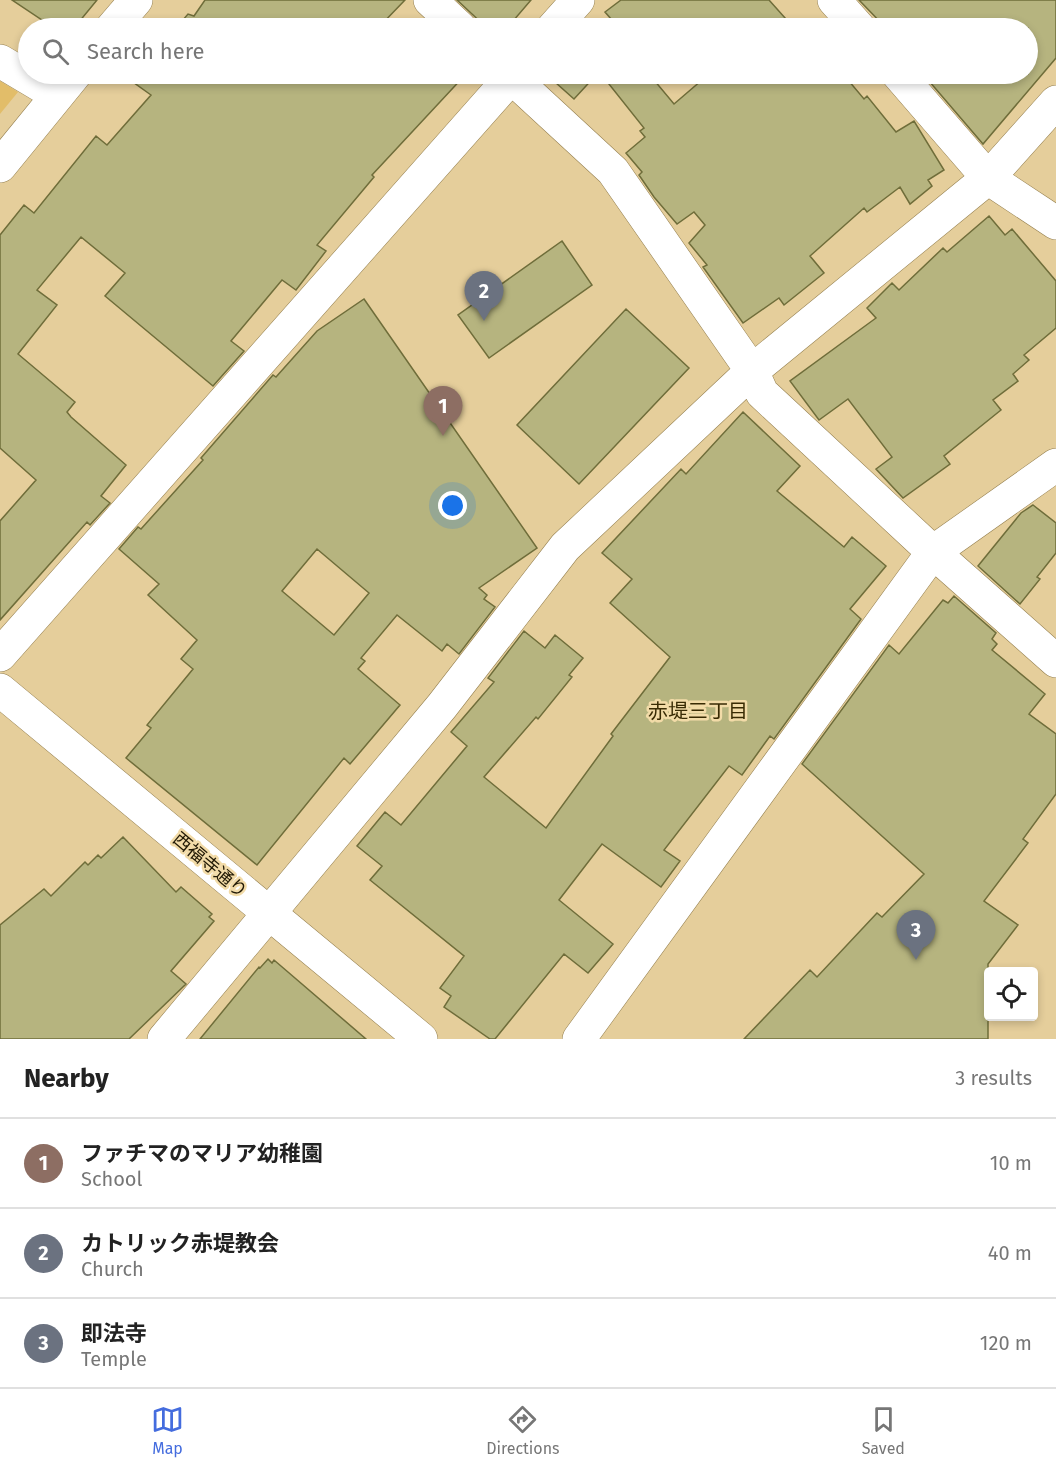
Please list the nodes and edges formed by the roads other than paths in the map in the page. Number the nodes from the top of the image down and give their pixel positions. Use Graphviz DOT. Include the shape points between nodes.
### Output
graph roads {
  1 [pos="135,0"];
  2 [pos="430,0"];
  3 [pos="578,0"];
  4 [pos="834,0"];
  5 [pos="120,18"];
  6 [pos="449,18"];
  7 [pos="562,18"];
  8 [pos="849,18"];
  9 [pos="0,61"];
  10 [pos="18,67"];
  11 [pos="66,84"];
  12 [pos="503,84"];
  13 [pos="520,84"];
  14 [pos="906,84"];
  15 [pos="1056,102"];
  16 [pos="0,166"];
  17 [pos="988,178"];
  18 [pos="1056,223"];
  19 [pos="752,371"];
  20 [pos="1056,465"];
  21 [pos="933,552"];
  22 [pos="0,655"];
  23 [pos="1056,661"];
  24 [pos="0,690"];
  25 [pos="270,914"];
  26 [pos="164,1039"];
  27 [pos="421,1039"];
  28 [pos="579,1039"];
  1 -- 5 [label="street"];
  2 -- 6 [label="street"];
  3 -- 7 [label="street"];
  4 -- 8 [label="street"];
  9 -- 10 [label="street"];
  11 -- 16 [label="street"];
  12 -- 22 [label="street"];
  13 -- 19 [label="street" via="612,171"];
  14 -- 17 [label="street"];
  15 -- 17 [label="street"];
  17 -- 18 [label="street"];
  17 -- 19 [label="street"];
  19 -- 21 [label="street" via="762,393"];
  19 -- 25 [label="street" via="566,547 442,706"];
  20 -- 21 [label="street"];
  21 -- 23 [label="street"];
  21 -- 28 [label="street"];
  24 -- 25 [label="street, 西福寺通り"];
  25 -- 26 [label="street"];
  25 -- 27 [label="street, 西福寺通り"];
}
